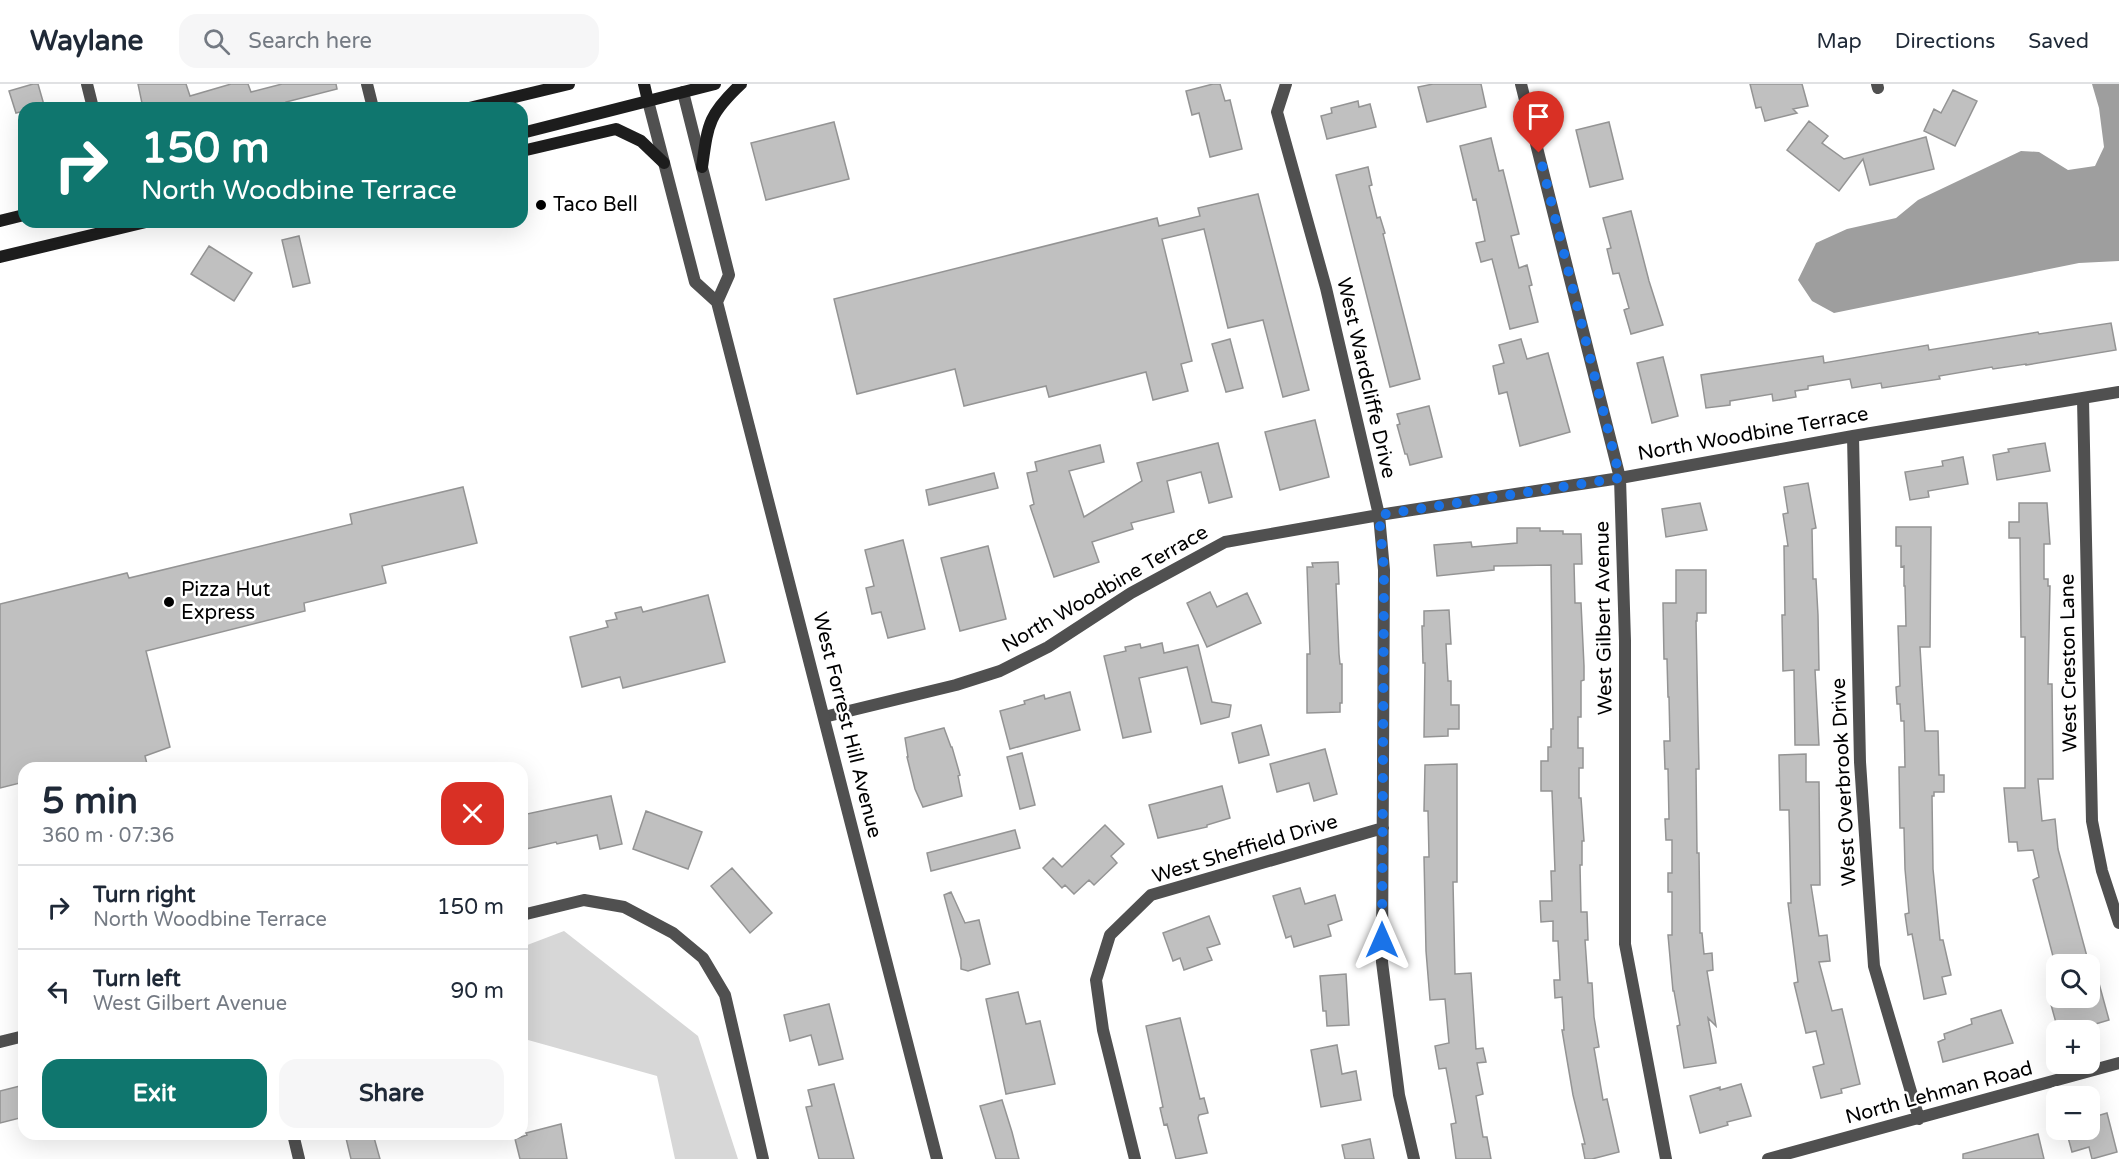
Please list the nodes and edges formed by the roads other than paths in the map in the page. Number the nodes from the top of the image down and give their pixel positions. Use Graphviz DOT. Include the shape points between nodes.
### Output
graph roads {
  1 [pos="87,84"];
  2 [pos="367,84"];
  3 [pos="568,84"];
  4 [pos="644,84"];
  5 [pos="715,84"];
  6 [pos="741,84"];
  7 [pos="1286,84"];
  8 [pos="1521,84"];
  9 [pos="682,88"];
  10 [pos="648,101"];
  11 [pos="92,102"];
  12 [pos="372,102"];
  13 [pos="494,102"];
  14 [pos="528,131"];
  15 [pos="528,150"];
  16 [pos="664,163"];
  17 [pos="702,167"];
  18 [pos="18,216"];
  19 [pos="0,221"];
  20 [pos="109,228"];
  21 [pos="0,256"];
  22 [pos="717,302"];
  23 [pos="2119,392"];
  24 [pos="2084,399"];
  25 [pos="1853,436"];
  26 [pos="1620,478"];
  27 [pos="1379,515"];
  28 [pos="824,717"];
  29 [pos="1383,828"];
  30 [pos="528,914"];
  31 [pos="2119,923"];
  32 [pos="18,1038"];
  33 [pos="0,1042"];
  34 [pos="2119,1063"];
  35 [pos="1919,1119"];
  36 [pos="294,1140"];
  37 [pos="299,1159"];
  38 [pos="763,1159"];
  39 [pos="937,1159"];
  40 [pos="1135,1159"];
  41 [pos="1414,1159"];
  42 [pos="1666,1159"];
  43 [pos="1768,1159"];
  1 -- 11 [label="street"];
  2 -- 12 [label="street"];
  3 -- 13 [label="main road"];
  4 -- 10 [label="main road"];
  5 -- 9 [label="main road"];
  6 -- 17 [label="main road" via="717,109 707,130"];
  7 -- 27 [label="street, West Wardcliffe Drive" via="1277,111 1326,288"];
  8 -- 26 [label="street, West Gilbert Avenue"];
  9 -- 10 [label="main road"];
  9 -- 17 [label="street"];
  10 -- 14 [label="main road"];
  10 -- 16 [label="street"];
  15 -- 16 [label="main road" via="616,129 641,141"];
  16 -- 22 [label="street" via="695,282"];
  17 -- 22 [label="street" via="729,275"];
  18 -- 19 [label="main road"];
  20 -- 21 [label="main road"];
  22 -- 28 [label="street, West Forrest Hill Avenue"];
  23 -- 24 [label="street, North Woodbine Terrace"];
  24 -- 25 [label="street, North Woodbine Terrace"];
  24 -- 31 [label="street, West Creston Lane" via="2092,821 2102,871"];
  25 -- 26 [label="street, North Woodbine Terrace"];
  25 -- 35 [label="street, West Overbrook Drive" via="1860,762 1874,966"];
  26 -- 27 [label="street, North Woodbine Terrace"];
  26 -- 42 [label="street, West Gilbert Avenue" via="1625,641 1625,944"];
  27 -- 28 [label="street, North Woodbine Terrace" via="1225,542 1000,671"];
  27 -- 29 [label="street, West Wardcliffe Drive" via="1384,570"];
  28 -- 39 [label="street, West Forrest Hill Avenue"];
  29 -- 40 [label="street, West Sheffield Drive" via="1151,895 1110,935 1096,980 1103,1030"];
  29 -- 41 [label="street, West Wardcliffe Drive" via="1382,963 1400,1095"];
  30 -- 38 [label="street" via="584,900 624,907 673,933 703,958 725,995"];
  32 -- 33 [label="street"];
  34 -- 35 [label="street, North Lehman Road"];
  35 -- 43 [label="street, North Lehman Road"];
  36 -- 37 [label="street"];
}
